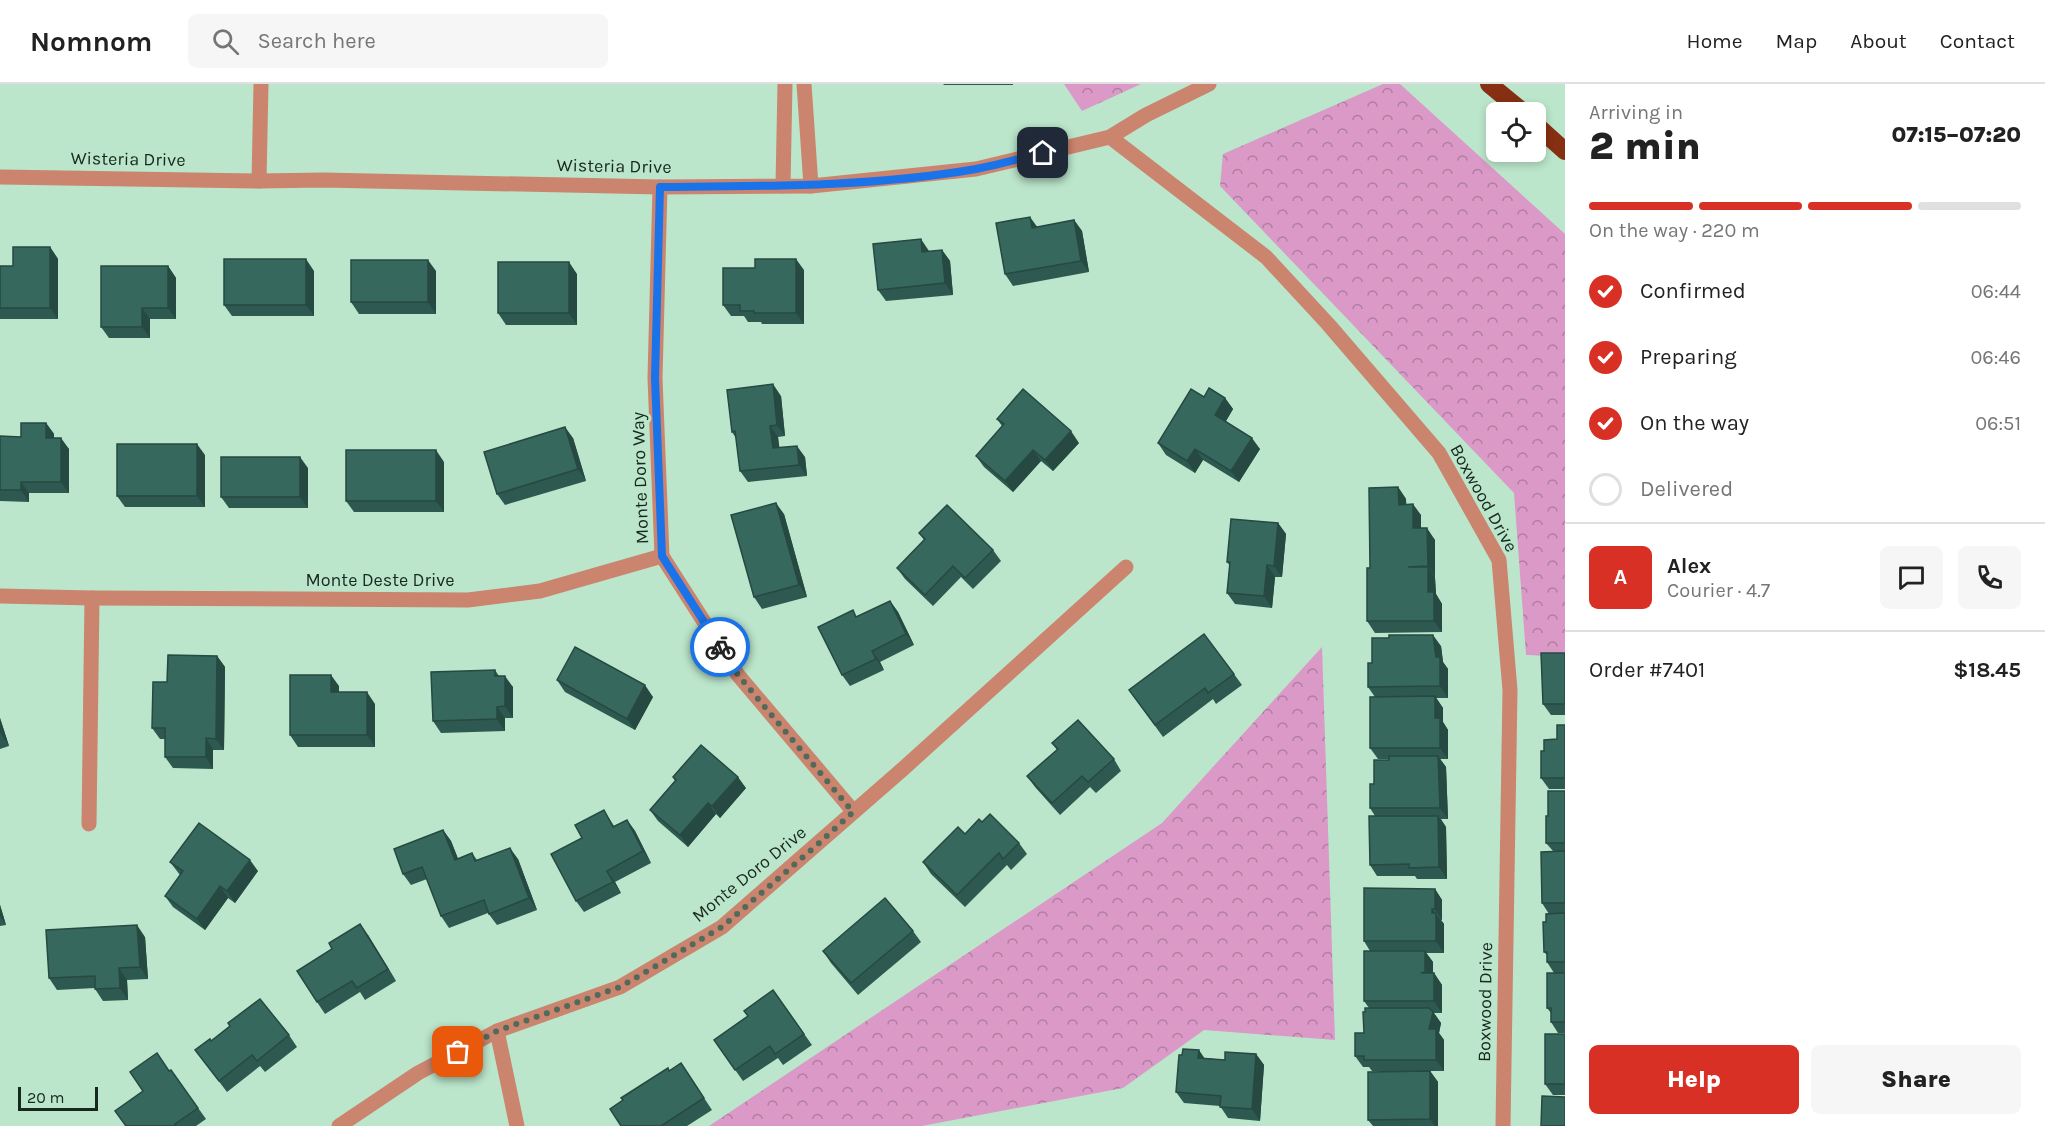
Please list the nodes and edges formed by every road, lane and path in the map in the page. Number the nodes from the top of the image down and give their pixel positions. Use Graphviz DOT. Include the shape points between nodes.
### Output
graph roads {
  1 [pos="261,84"];
  2 [pos="785,84"];
  3 [pos="804,84"];
  4 [pos="1209,84"];
  5 [pos="1489,84"];
  6 [pos="1510,102"];
  7 [pos="1546,133"];
  8 [pos="1110,137"];
  9 [pos="1565,151"];
  10 [pos="0,177"];
  11 [pos="259,181"];
  12 [pos="783,186"];
  13 [pos="811,186"];
  14 [pos="660,187"];
  15 [pos="662,556"];
  16 [pos="1126,567"];
  17 [pos="0,596"];
  18 [pos="92,598"];
  19 [pos="853,812"];
  20 [pos="89,824"];
  21 [pos="497,1031"];
  22 [pos="339,1126"];
  23 [pos="517,1126"];
  24 [pos="1503,1126"];
  1 -- 11 [label="street"];
  2 -- 12 [label="street"];
  3 -- 13 [label="street"];
  4 -- 8 [label="street, Wisteria Drive"];
  5 -- 6 [label="highway"];
  7 -- 9 [label="highway"];
  8 -- 13 [label="street, Wisteria Drive" via="976,169"];
  8 -- 24 [label="street, Boxwood Drive" via="1266,257 1328,324 1439,453 1499,560 1510,690"];
  10 -- 11 [label="street, Wisteria Drive"];
  11 -- 14 [label="street, Wisteria Drive"];
  12 -- 13 [label="street, Wisteria Drive"];
  12 -- 14 [label="street, Wisteria Drive"];
  14 -- 15 [label="street, Monte Doro Way" via="655,378"];
  15 -- 18 [label="street, Monte Deste Drive" via="540,591 468,600"];
  15 -- 19 [label="street, Monte Doro Way" via="738,675"];
  16 -- 19 [label="street, Monte Doro Drive"];
  17 -- 18 [label="street, Monte Deste Drive"];
  18 -- 20 [label="street"];
  19 -- 21 [label="street, Monte Doro Drive" via="722,927 620,987"];
  21 -- 22 [label="street, Monte Doro Drive" via="418,1073"];
  21 -- 23 [label="street"];
}
